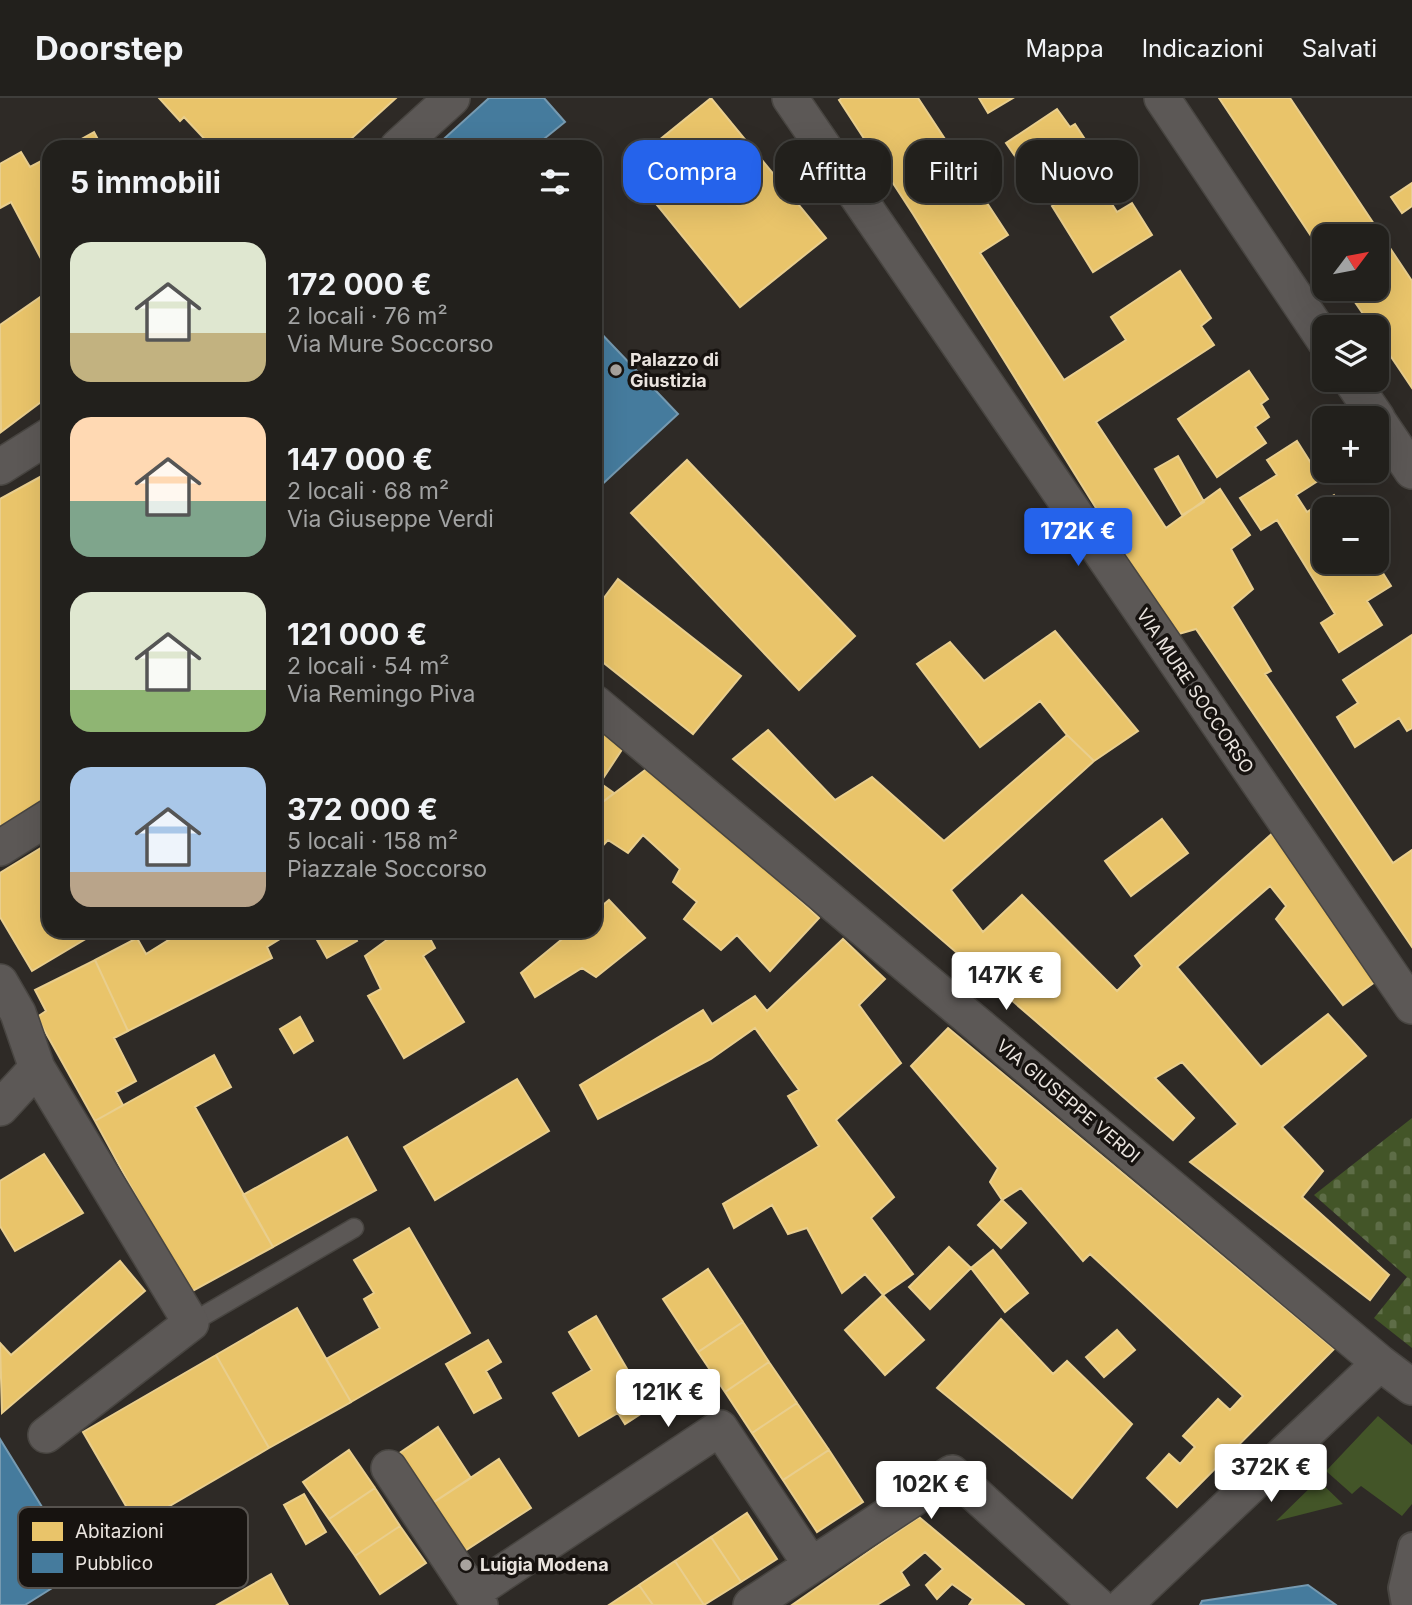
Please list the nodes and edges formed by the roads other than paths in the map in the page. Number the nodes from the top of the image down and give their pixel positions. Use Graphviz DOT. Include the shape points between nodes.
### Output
graph roads {
  1 [pos="452,98"];
  2 [pos="789,98"];
  3 [pos="1162,98"];
  4 [pos="406,140"];
  5 [pos="1312,322"];
  6 [pos="1389,437"];
  7 [pos="42,440"];
  8 [pos="0,467"];
  9 [pos="1412,471"];
  10 [pos="602,709"];
  11 [pos="42,821"];
  12 [pos="0,848"];
  13 [pos="0,982"];
  14 [pos="1412,1006"];
  15 [pos="37,1068"];
  16 [pos="0,1108"];
  17 [pos="354,1228"];
  18 [pos="191,1323"];
  19 [pos="1380,1363"];
  20 [pos="1412,1387"];
  21 [pos="46,1435"];
  22 [pos="389,1468"];
  23 [pos="1412,1546"];
  24 [pos="811,1565"];
  25 [pos="476,1599"];
  26 [pos="751,1605"];
  27 [pos="1097,1605"];
  28 [pos="1124,1605"];
  29 [pos="1405,1605"];
  1 -- 4 [label="street"];
  2 -- 14 [label="street, VIA MURE SOCCORSO"];
  3 -- 5 [label="street"];
  6 -- 9 [label="street"];
  7 -- 8 [label="street"];
  10 -- 19 [label="street, VIA GIUSEPPE VERDI"];
  11 -- 12 [label="street"];
  13 -- 15 [label="street" via="18,1013"];
  15 -- 16 [label="street"];
  15 -- 18 [label="street"];
  17 -- 18 [label="lane"];
  18 -- 21 [label="street"];
  19 -- 20 [label="street"];
  19 -- 28 [label="street"];
  22 -- 25 [label="street"];
  23 -- 29 [label="street" via="1402,1588"];
  24 -- 25 [label="street" via="720,1428"];
  24 -- 26 [label="street"];
  24 -- 27 [label="street" via="952,1473"];
}
